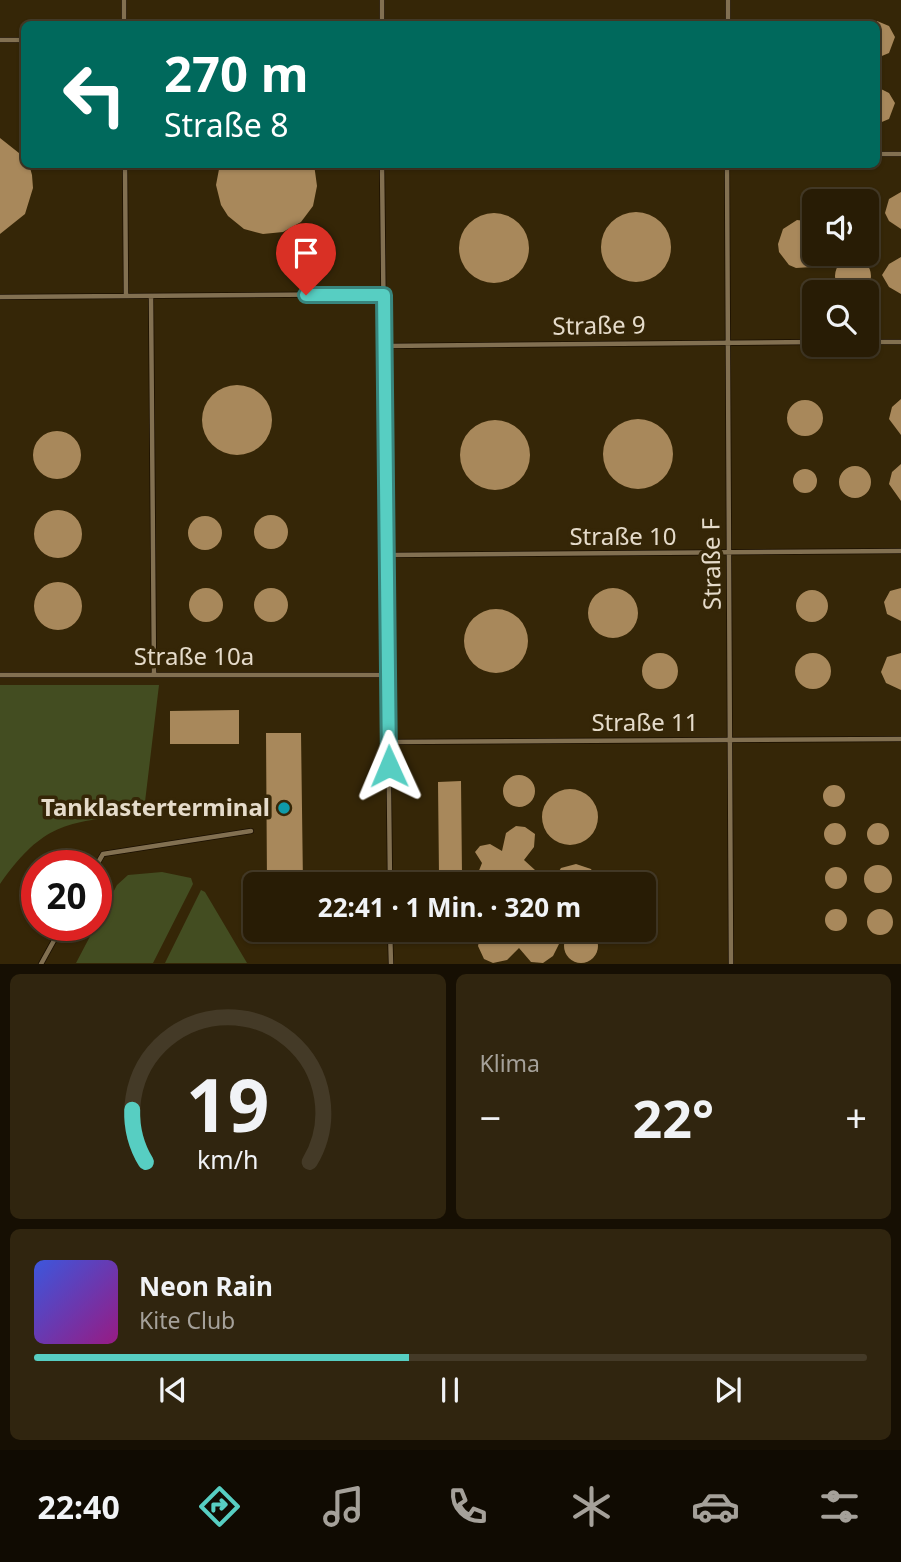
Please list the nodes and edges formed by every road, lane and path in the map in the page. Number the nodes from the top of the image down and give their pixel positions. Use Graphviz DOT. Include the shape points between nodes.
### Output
graph roads {
  1 [pos="124,0"];
  2 [pos="382,0"];
  3 [pos="728,0"];
  4 [pos="124,21"];
  5 [pos="382,21"];
  6 [pos="728,21"];
  7 [pos="0,40"];
  8 [pos="21,40"];
  9 [pos="901,153"];
  10 [pos="880,154"];
  11 [pos="125,168"];
  12 [pos="382,168"];
  13 [pos="727,168"];
  14 [pos="384,295"];
  15 [pos="126,296"];
  16 [pos="151,296"];
  17 [pos="0,297"];
  18 [pos="729,342"];
  19 [pos="802,342"];
  20 [pos="879,342"];
  21 [pos="901,342"];
  22 [pos="384,346"];
  23 [pos="901,551"];
  24 [pos="728,554"];
  25 [pos="387,555"];
  26 [pos="154,674"];
  27 [pos="0,675"];
  28 [pos="388,675"];
  29 [pos="901,738"];
  30 [pos="732,740"];
  31 [pos="389,742"];
  32 [pos="251,831"];
  33 [pos="112,853"];
  34 [pos="390,872"];
  35 [pos="54,941"];
  36 [pos="390,942"];
  37 [pos="41,964"];
  38 [pos="391,964"];
  39 [pos="732,964"];
  1 -- 4 [label="lane"];
  2 -- 5 [label="lane"];
  3 -- 6 [label="lane"];
  7 -- 8 [label="lane"];
  9 -- 10 [label="lane"];
  11 -- 15 [label="lane"];
  12 -- 14 [label="lane"];
  13 -- 18 [label="lane, Straße F"];
  14 -- 16 [label="lane"];
  14 -- 22 [label="lane"];
  15 -- 16 [label="lane"];
  15 -- 17 [label="lane"];
  16 -- 26 [label="lane"];
  18 -- 19 [label="lane, Straße 9"];
  18 -- 22 [label="lane, Straße 9"];
  18 -- 24 [label="lane, Straße F"];
  20 -- 21 [label="lane"];
  22 -- 25 [label="lane"];
  23 -- 24 [label="lane, Straße 10"];
  24 -- 25 [label="lane, Straße 10"];
  24 -- 30 [label="lane, Straße F"];
  25 -- 28 [label="lane"];
  26 -- 27 [label="lane, Straße 10a"];
  26 -- 28 [label="lane, Straße 10a"];
  28 -- 31 [label="lane"];
  29 -- 30 [label="lane, Straße 11"];
  30 -- 31 [label="lane, Straße 11"];
  30 -- 39 [label="lane, Straße F"];
  31 -- 34 [label="lane"];
  32 -- 33 [label="lane"];
  35 -- 37 [label="lane"];
  36 -- 38 [label="lane"];
}
